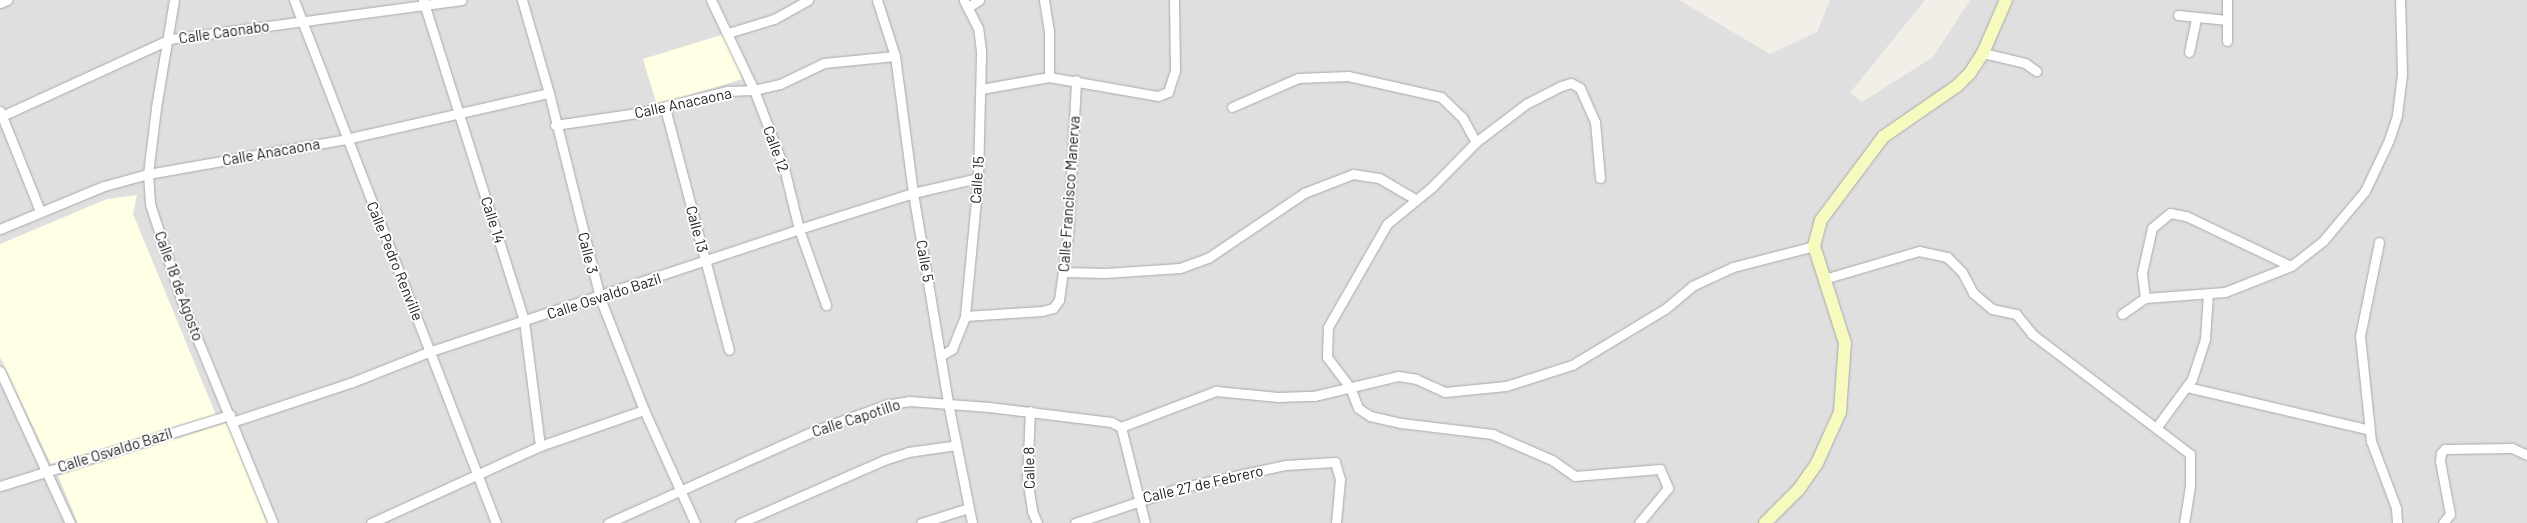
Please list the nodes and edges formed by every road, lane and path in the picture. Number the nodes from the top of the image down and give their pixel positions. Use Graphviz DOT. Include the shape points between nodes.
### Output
graph roads {
  1 [pos="7,0"];
  2 [pos="294,0"];
  3 [pos="461,0"];
  4 [pos="522,0"];
  5 [pos="711,0"];
  6 [pos="807,0"];
  7 [pos="877,0"];
  8 [pos="980,0"];
  9 [pos="1044,0"];
  10 [pos="1174,0"];
  11 [pos="2006,0"];
  12 [pos="2227,0"];
  13 [pos="2400,0"];
  14 [pos="177,1"];
  15 [pos="0,3"];
  16 [pos="424,3"];
  17 [pos="966,3"];
  18 [pos="2178,15"];
  19 [pos="2196,18"];
  20 [pos="2227,20"];
  21 [pos="302,21"];
  22 [pos="728,33"];
  23 [pos="170,39"];
  24 [pos="2227,41"];
  25 [pos="2189,52"];
  26 [pos="1983,53"];
  27 [pos="895,56"];
  28 [pos="2036,71"];
  29 [pos="1049,77"];
  30 [pos="1076,80"];
  31 [pos="981,89"];
  32 [pos="754,90"];
  33 [pos="549,93"];
  34 [pos="1232,107"];
  35 [pos="665,108"];
  36 [pos="1,113"];
  37 [pos="459,114"];
  38 [pos="555,125"];
  39 [pos="346,139"];
  40 [pos="1476,142"];
  41 [pos="148,174"];
  42 [pos="978,178"];
  43 [pos="1600,178"];
  44 [pos="913,194"];
  45 [pos="1415,198"];
  46 [pos="40,210"];
  47 [pos="0,229"];
  48 [pos="799,229"];
  49 [pos="2379,242"];
  50 [pos="1814,246"];
  51 [pos="706,263"];
  52 [pos="2291,266"];
  53 [pos="1065,272"];
  54 [pos="1824,279"];
  55 [pos="2208,294"];
  56 [pos="600,298"];
  57 [pos="2145,298"];
  58 [pos="826,304"];
  59 [pos="2122,314"];
  60 [pos="965,316"];
  61 [pos="524,321"];
  62 [pos="729,350"];
  63 [pos="431,351"];
  64 [pos="942,354"];
  65 [pos="0,370"];
  66 [pos="3,384"];
  67 [pos="1350,387"];
  68 [pos="2187,387"];
  69 [pos="948,403"];
  70 [pos="644,410"];
  71 [pos="1030,411"];
  72 [pos="231,418"];
  73 [pos="1121,428"];
  74 [pos="2156,428"];
  75 [pos="2370,430"];
  76 [pos="957,445"];
  77 [pos="540,446"];
  78 [pos="2527,455"];
  79 [pos="48,470"];
  80 [pos="476,476"];
  81 [pos="0,486"];
  82 [pos="679,491"];
  83 [pos="1140,499"];
  84 [pos="969,508"];
  85 [pos="70,523"];
  86 [pos="273,523"];
  87 [pos="371,523"];
  88 [pos="496,523"];
  89 [pos="608,523"];
  90 [pos="695,523"];
  91 [pos="740,523"];
  92 [pos="921,523"];
  93 [pos="972,523"];
  94 [pos="1037,523"];
  95 [pos="1075,523"];
  96 [pos="1145,523"];
  97 [pos="1336,523"];
  98 [pos="1639,523"];
  99 [pos="1765,523"];
  100 [pos="2184,523"];
  101 [pos="2397,523"];
  102 [pos="2443,523"];
  1 -- 15 [label="street"];
  2 -- 21 [label="street, Calle Pedro Renville"];
  3 -- 16 [label="street, Calle Caonabo"];
  4 -- 33 [label="street, Calle 3"];
  5 -- 22 [label="street, Calle 12"];
  6 -- 22 [label="street" via="774,19"];
  7 -- 27 [label="street, Calle 5"];
  8 -- 17 [label="street"];
  9 -- 29 [label="street" via="1049,30"];
  10 -- 30 [label="street" via="1175,71 1168,92 1158,96"];
  11 -- 26 [label="street"];
  12 -- 20 [label="street"];
  13 -- 52 [label="street" via="2402,74 2397,115 2389,140 2365,191 2323,241"];
  14 -- 23 [label="street, Calle 18 de Agosto"];
  16 -- 21 [label="street, Calle Caonabo"];
  16 -- 37 [label="street, Calle 14"];
  17 -- 31 [label="street, Calle 15" via="978,28"];
  18 -- 19 [label="street"];
  19 -- 20 [label="street"];
  19 -- 25 [label="street"];
  20 -- 24 [label="street"];
  21 -- 23 [label="street, Calle Caonabo"];
  21 -- 39 [label="street, Calle Pedro Renville"];
  22 -- 32 [label="street, Calle 12"];
  23 -- 36 [label="street, Calle Caonabo"];
  23 -- 41 [label="street, Calle 18 de Agosto" via="156,108"];
  26 -- 28 [label="street" via="2025,63"];
  26 -- 50 [label="street" via="1957,86 1902,122 1867,155 1820,220"];
  27 -- 32 [label="street, Calle Anacaona" via="824,63 780,84"];
  27 -- 44 [label="street, Calle 5"];
  29 -- 30 [label="street"];
  29 -- 31 [label="street"];
  30 -- 53 [label="street, Calle Francisco Manerva"];
  31 -- 42 [label="street, Calle 15"];
  32 -- 35 [label="street, Calle Anacaona" via="727,91"];
  32 -- 48 [label="street, Calle 12" via="784,168"];
  33 -- 37 [label="street, Calle Anacaona"];
  33 -- 38 [label="street, Calle 3"];
  34 -- 40 [label="street" via="1298,78 1348,76 1441,97 1462,117"];
  35 -- 38 [label="street, Calle Anacaona"];
  35 -- 51 [label="street, Calle 13"];
  36 -- 46 [label="street"];
  37 -- 39 [label="street, Calle Anacaona"];
  37 -- 61 [label="street, Calle 14"];
  38 -- 56 [label="street, Calle 3"];
  39 -- 41 [label="street, Calle Anacaona"];
  39 -- 63 [label="street, Calle Pedro Renville"];
  40 -- 43 [label="street" via="1526,104 1571,83 1580,88 1595,122"];
  40 -- 45 [label="street" via="1432,187"];
  41 -- 46 [label="street, Calle Anacaona" via="104,186"];
  41 -- 72 [label="street, Calle 18 de Agosto" via="150,204 181,299"];
  42 -- 44 [label="street, Calle Osvaldo Bazil"];
  42 -- 60 [label="street, Calle 15"];
  44 -- 48 [label="street, Calle Osvaldo Bazil"];
  44 -- 64 [label="street, Calle 5"];
  45 -- 53 [label="street" via="1379,178 1353,174 1304,193 1208,258 1180,268"];
  45 -- 67 [label="street" via="1387,224 1328,327 1327,357"];
  46 -- 47 [label="street, Calle Anacaona"];
  48 -- 51 [label="street, Calle Osvaldo Bazil"];
  48 -- 58 [label="street, Calle 12"];
  49 -- 75 [label="street" via="2360,336"];
  50 -- 54 [label="street"];
  50 -- 67 [label="street" via="1733,267 1692,286 1665,309 1572,365 1506,386 1445,392 1416,379 1398,376"];
  51 -- 56 [label="street, Calle Osvaldo Bazil"];
  51 -- 62 [label="street, Calle 13"];
  52 -- 55 [label="street" via="2225,292"];
  52 -- 57 [label="street" via="2186,216 2170,213 2152,228 2142,273"];
  53 -- 60 [label="street, Calle Francisco Manerva" via="1059,300 1052,308"];
  54 -- 74 [label="street" via="1919,252 1947,256 1962,272 1973,293 1992,309 2016,314 2032,334"];
  54 -- 99 [label="street" via="1845,343 1840,412 1817,464 1799,489"];
  55 -- 57 [label="street"];
  55 -- 68 [label="street" via="2205,339"];
  56 -- 61 [label="street, Calle Osvaldo Bazil"];
  56 -- 70 [label="street, Calle 3"];
  57 -- 59 [label="street"];
  60 -- 64 [label="street, Calle 15" via="952,349"];
  61 -- 63 [label="street, Calle Osvaldo Bazil"];
  61 -- 77 [label="street, Calle 14"];
  63 -- 72 [label="street, Calle Osvaldo Bazil" via="350,383"];
  63 -- 80 [label="street, Calle Pedro Renville"];
  64 -- 69 [label="street, Calle 5"];
  65 -- 66 [label="street"];
  66 -- 79 [label="street"];
  67 -- 73 [label="street" via="1314,396 1278,397 1216,390"];
  67 -- 98 [label="street" via="1358,408 1370,416 1492,434 1544,456 1575,476 1660,469 1668,488"];
  68 -- 74 [label="street"];
  68 -- 75 [label="street"];
  69 -- 71 [label="street, Calle Capotillo"];
  69 -- 76 [label="street, Calle 5"];
  69 -- 82 [label="street, Calle Capotillo" via="909,401 884,405 816,430"];
  70 -- 77 [label="street"];
  70 -- 82 [label="street, Calle 3"];
  71 -- 73 [label="street, Calle Capotillo" via="1111,422"];
  71 -- 94 [label="street, Calle 8" via="1027,478"];
  72 -- 79 [label="street, Calle Osvaldo Bazil"];
  72 -- 86 [label="street, Calle 18 de Agosto"];
  73 -- 83 [label="street" via="1129,468"];
  74 -- 100 [label="street" via="2190,454 2190,486"];
  75 -- 101 [label="street" via="2396,508"];
  76 -- 84 [label="street, Calle 5"];
  76 -- 91 [label="street" via="908,452 884,460"];
  77 -- 80 [label="street"];
  78 -- 102 [label="street" via="2512,448 2446,449 2441,453 2450,514"];
  79 -- 81 [label="street, Calle Osvaldo Bazil"];
  79 -- 85 [label="street"];
  80 -- 87 [label="street"];
  80 -- 88 [label="street, Calle Pedro Renville"];
  82 -- 89 [label="street, Calle Capotillo"];
  82 -- 90 [label="street, Calle 3"];
  83 -- 95 [label="street, Calle 27 de Febrero"];
  83 -- 96 [label="street"];
  83 -- 97 [label="street, Calle 27 de Febrero" via="1285,465 1335,462 1340,480"];
  84 -- 92 [label="street"];
  84 -- 93 [label="street, Calle 5"];
}
